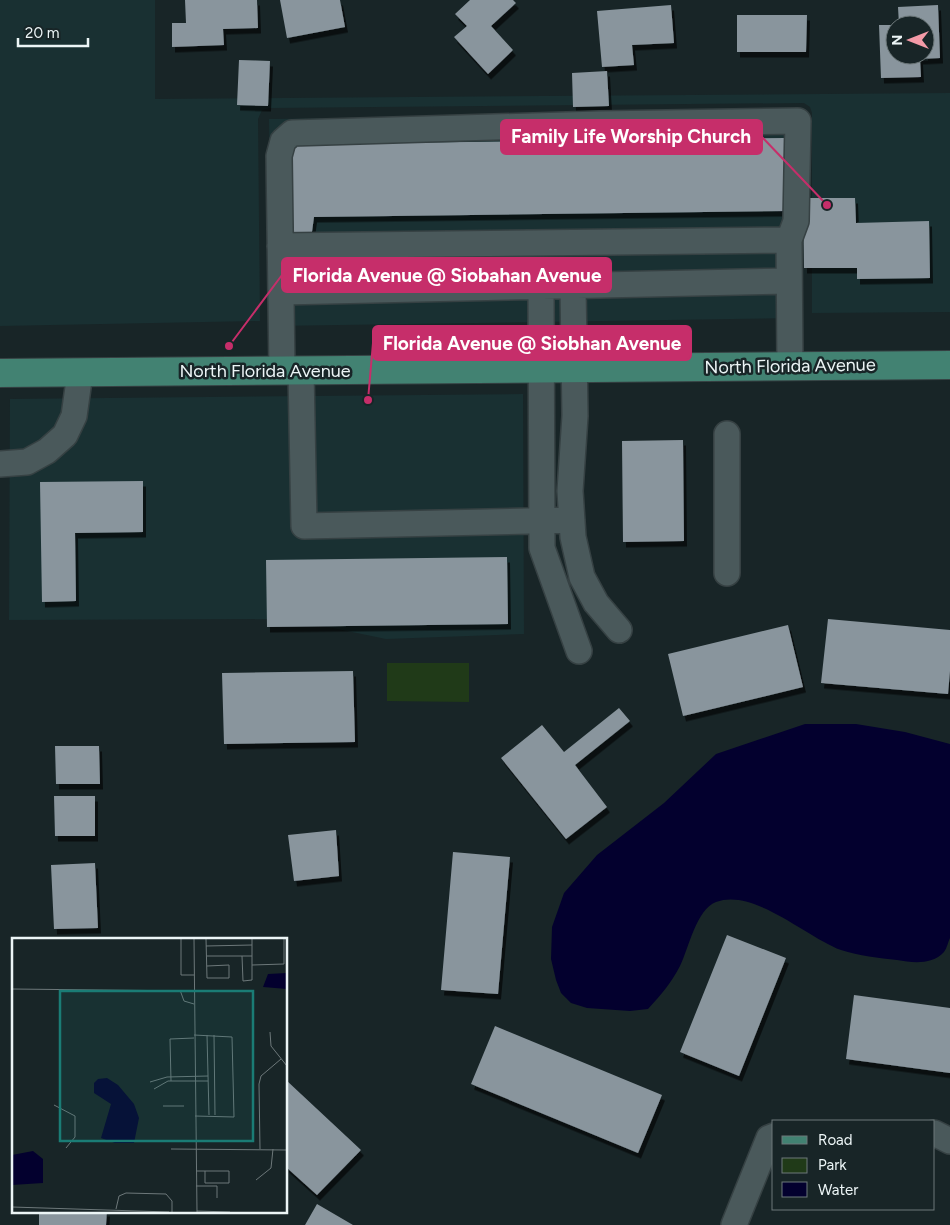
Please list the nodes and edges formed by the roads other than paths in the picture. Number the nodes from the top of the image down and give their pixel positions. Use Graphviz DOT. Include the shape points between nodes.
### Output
graph roads {
  1 [pos="789,240"];
  2 [pos="280,246"];
  3 [pos="789,281"];
  4 [pos="573,287"];
  5 [pos="541,288"];
  6 [pos="281,292"];
  7 [pos="950,365"];
  8 [pos="790,366"];
  9 [pos="574,368"];
  10 [pos="542,369"];
  11 [pos="291,371"];
  12 [pos="0,373"];
  13 [pos="80,373"];
  14 [pos="727,434"];
  15 [pos="0,464"];
  16 [pos="572,520"];
  17 [pos="542,521"];
  18 [pos="726,573"];
  19 [pos="619,630"];
  20 [pos="579,651"];
  21 [pos="935,1134"];
  22 [pos="772,1137"];
  23 [pos="950,1141"];
  24 [pos="734,1225"];
  1 -- 2 [label="lane"];
  1 -- 2 [label="lane" via="796,221 798,121 292,133 283,141 279,156"];
  1 -- 3 [label="lane"];
  2 -- 6 [label="lane"];
  3 -- 4 [label="lane"];
  3 -- 8 [label="lane"];
  4 -- 5 [label="lane"];
  4 -- 9 [label="lane"];
  5 -- 6 [label="lane"];
  5 -- 10 [label="lane"];
  6 -- 11 [label="lane" via="282,320"];
  7 -- 8 [label="main road, North Florida Avenue"];
  8 -- 9 [label="main road, North Florida Avenue"];
  9 -- 10 [label="main road, North Florida Avenue"];
  9 -- 16 [label="lane"];
  10 -- 11 [label="main road, North Florida Avenue"];
  10 -- 17 [label="lane"];
  11 -- 13 [label="main road, North Florida Avenue"];
  11 -- 17 [label="lane" via="304,526"];
  12 -- 13 [label="main road, North Florida Avenue"];
  13 -- 15 [label="lane" via="74,416 65,436 27,462"];
  14 -- 18 [label="lane"];
  16 -- 17 [label="lane"];
  16 -- 19 [label="lane" via="582,577 596,603"];
  17 -- 20 [label="lane" via="542,548"];
  21 -- 23 [label="lane"];
  22 -- 24 [label="lane"];
}
